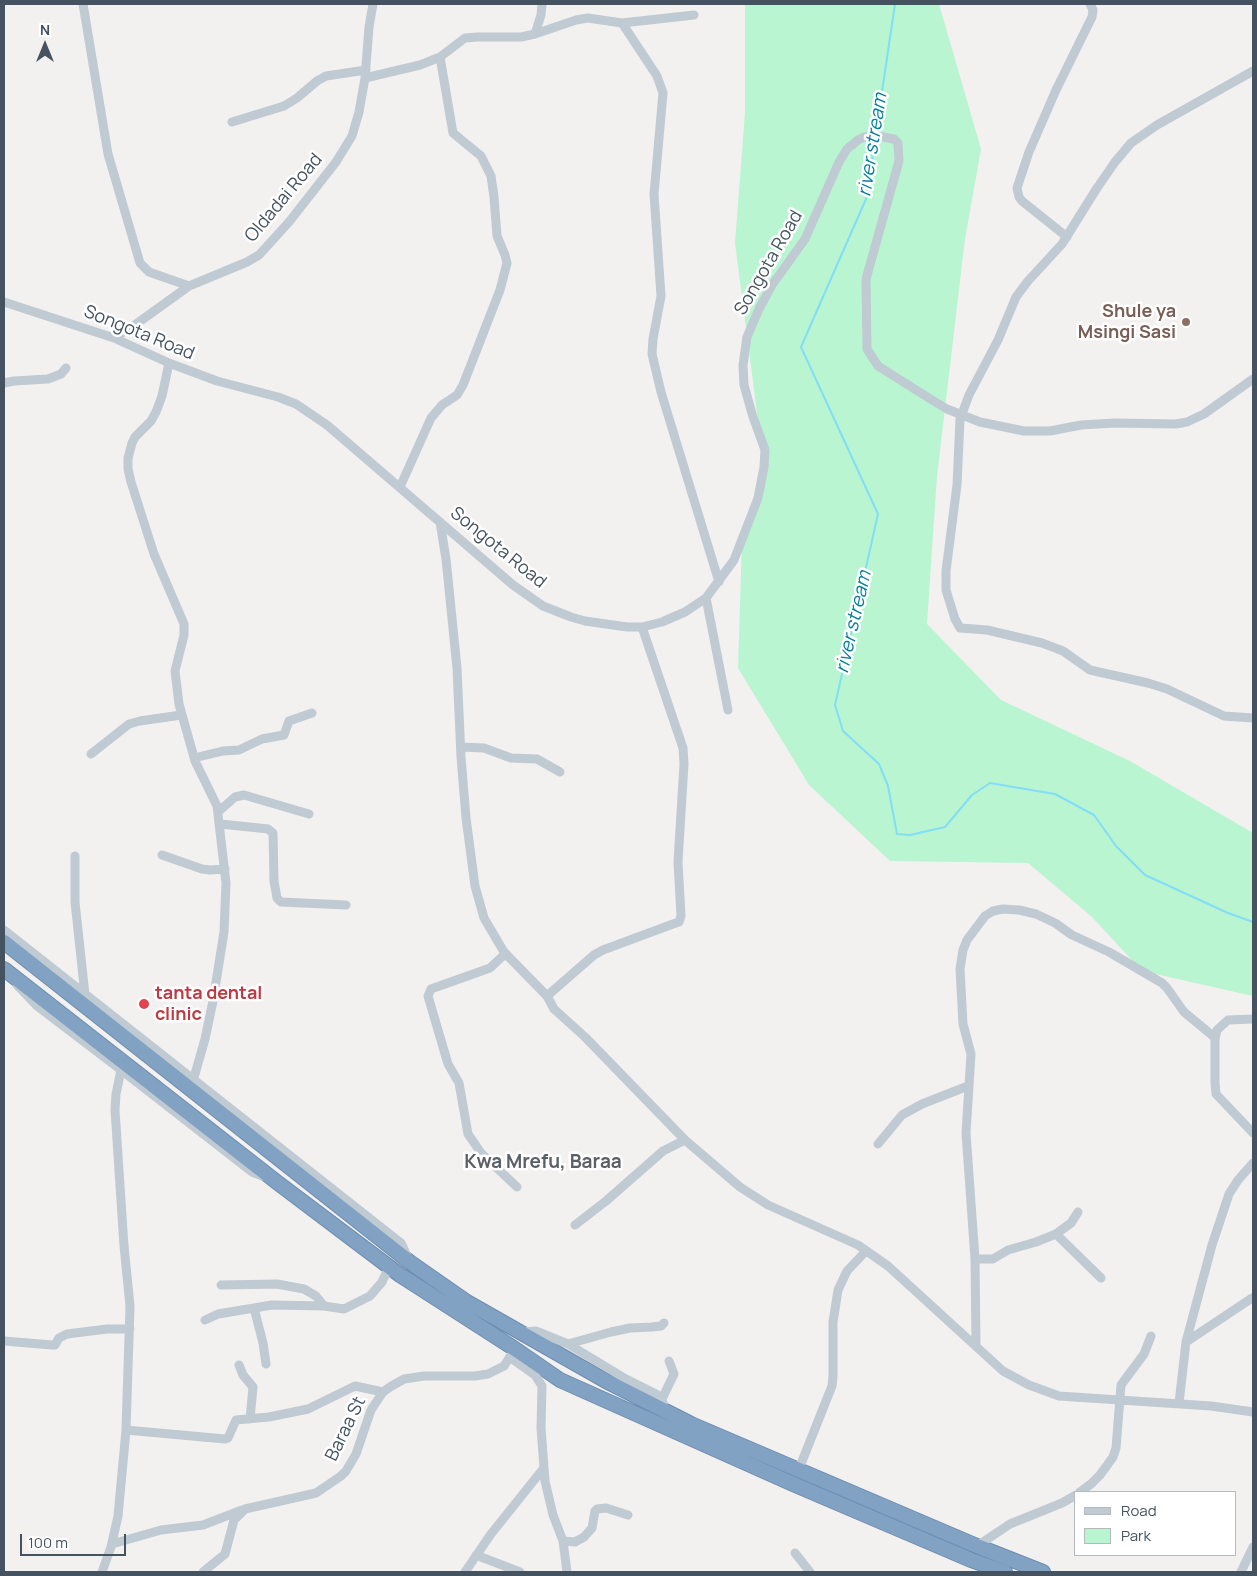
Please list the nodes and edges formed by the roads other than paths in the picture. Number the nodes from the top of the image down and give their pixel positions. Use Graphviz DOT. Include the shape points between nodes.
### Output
graph roads {
  1 [pos="83,4"];
  2 [pos="373,4"];
  3 [pos="542,4"];
  4 [pos="1090,4"];
  5 [pos="694,15"];
  6 [pos="622,23"];
  7 [pos="535,34"];
  8 [pos="440,58"];
  9 [pos="1253,71"];
  10 [pos="366,74"];
  11 [pos="232,122"];
  12 [pos="1067,236"];
  13 [pos="189,286"];
  14 [pos="4,302"];
  15 [pos="114,338"];
  16 [pos="169,363"];
  17 [pos="66,368"];
  18 [pos="1253,379"];
  19 [pos="4,383"];
  20 [pos="962,414"];
  21 [pos="400,487"];
  22 [pos="440,522"];
  23 [pos="719,582"];
  24 [pos="706,598"];
  25 [pos="642,627"];
  26 [pos="728,710"];
  27 [pos="312,713"];
  28 [pos="181,715"];
  29 [pos="1253,718"];
  30 [pos="461,747"];
  31 [pos="91,754"];
  32 [pos="194,758"];
  33 [pos="560,772"];
  34 [pos="218,812"];
  35 [pos="309,814"];
  36 [pos="220,824"];
  37 [pos="162,855"];
  38 [pos="75,856"];
  39 [pos="225,869"];
  40 [pos="346,904"];
  41 [pos="4,930"];
  42 [pos="4,942"];
  43 [pos="506,954"];
  44 [pos="5,970"];
  45 [pos="85,994"];
  46 [pos="547,996"];
  47 [pos="1253,1019"];
  48 [pos="1215,1039"];
  49 [pos="121,1070"];
  50 [pos="193,1081"];
  51 [pos="968,1086"];
  52 [pos="1253,1133"];
  53 [pos="685,1140"];
  54 [pos="878,1144"];
  55 [pos="1253,1163"];
  56 [pos="291,1169"];
  57 [pos="278,1183"];
  58 [pos="517,1187"];
  59 [pos="334,1202"];
  60 [pos="1078,1212"];
  61 [pos="321,1216"];
  62 [pos="575,1225"];
  63 [pos="1056,1234"];
  64 [pos="866,1251"];
  65 [pos="975,1259"];
  66 [pos="410,1264"];
  67 [pos="389,1268"];
  68 [pos="1101,1278"];
  69 [pos="221,1286"];
  70 [pos="1252,1298"];
  71 [pos="324,1306"];
  72 [pos="254,1308"];
  73 [pos="205,1320"];
  74 [pos="664,1323"];
  75 [pos="130,1329"];
  76 [pos="519,1332"];
  77 [pos="1151,1336"];
  78 [pos="4,1341"];
  79 [pos="1186,1342"];
  80 [pos="568,1344"];
  81 [pos="976,1345"];
  82 [pos="513,1354"];
  83 [pos="669,1361"];
  84 [pos="266,1364"];
  85 [pos="240,1365"];
  86 [pos="383,1392"];
  87 [pos="1118,1400"];
  88 [pos="1178,1404"];
  89 [pos="663,1405"];
  90 [pos="1253,1412"];
  91 [pos="250,1419"];
  92 [pos="126,1430"];
  93 [pos="544,1469"];
  94 [pos="799,1469"];
  95 [pos="1081,1491"];
  96 [pos="1074,1496"];
  97 [pos="245,1509"];
  98 [pos="628,1515"];
  99 [pos="563,1541"];
  100 [pos="112,1544"];
  101 [pos="976,1546"];
  102 [pos="1253,1546"];
  103 [pos="795,1553"];
  104 [pos="476,1554"];
  105 [pos="102,1572"];
  106 [pos="203,1572"];
  107 [pos="465,1572"];
  108 [pos="520,1572"];
  109 [pos="566,1572"];
  110 [pos="810,1572"];
  111 [pos="1004,1572"];
  112 [pos="1043,1572"];
  113 [pos="1241,1572"];
  1 -- 13 [label="street" via="108,154 140,264 148,272"];
  2 -- 10 [label="street, Oldadai Road"];
  3 -- 7 [label="street"];
  4 -- 12 [label="street" via="1092,17 1058,84 1017,188 1022,201"];
  5 -- 6 [label="street"];
  6 -- 7 [label="street" via="588,18"];
  6 -- 23 [label="street" via="657,76 663,93 654,194 661,296 652,354"];
  7 -- 8 [label="street" via="470,37"];
  8 -- 10 [label="street" via="420,65"];
  8 -- 21 [label="street" via="452,131 485,162 493,187 497,236 507,263 500,290 463,385 457,395 431,418"];
  9 -- 12 [label="street" via="1131,143"];
  10 -- 11 [label="street" via="326,76 284,106"];
  10 -- 13 [label="street, Oldadai Road" via="346,149 279,234 259,255 247,262"];
  12 -- 20 [label="street" via="1016,296"];
  13 -- 15 [label="street, Oldadai Road"];
  14 -- 15 [label="street, Songota Road"];
  15 -- 16 [label="street, Songota Road"];
  16 -- 21 [label="street, Songota Road" via="216,381 296,404 327,425"];
  16 -- 28 [label="street" via="162,396 152,421 132,443 128,469 154,554 184,624 175,670"];
  17 -- 19 [label="street" via="61,374 48,378"];
  18 -- 20 [label="street" via="1204,414 1176,424 1089,424 1037,432 995,425"];
  20 -- 23 [label="street, Songota Road" via="932,400 878,366 867,348 866,279 899,161 898,143 894,139 875,136 858,140 847,149 805,239 772,285 747,337 744,384 764,450 764,467 758,498 734,560"];
  20 -- 29 [label="street" via="946,580 948,598 960,628 987,630 1042,643 1063,651 1090,670 1167,689 1224,716"];
  21 -- 22 [label="street, Songota Road"];
  22 -- 25 [label="street, Songota Road" via="513,585 543,606 585,621"];
  22 -- 30 [label="street" via="457,668"];
  23 -- 24 [label="street, Songota Road"];
  24 -- 25 [label="street, Songota Road" via="686,612"];
  24 -- 26 [label="street"];
  25 -- 46 [label="street" via="683,748 678,862 681,916 679,922 594,955"];
  27 -- 32 [label="street" via="289,721 284,735 239,750"];
  28 -- 31 [label="street" via="129,724"];
  28 -- 32 [label="street"];
  30 -- 33 [label="street" via="484,748 511,758 537,759"];
  30 -- 43 [label="street" via="475,886 484,918"];
  32 -- 34 [label="street"];
  34 -- 35 [label="street" via="235,797 244,795"];
  34 -- 36 [label="street"];
  36 -- 39 [label="street"];
  36 -- 40 [label="street" via="268,829 273,833 274,881 277,898 281,902"];
  37 -- 39 [label="street" via="202,869"];
  38 -- 45 [label="street" via="75,902"];
  39 -- 50 [label="street" via="224,932 213,1001"];
  41 -- 45 [label="street"];
  42 -- 56 [label="highway"];
  43 -- 46 [label="street"];
  43 -- 58 [label="street" via="490,968 431,989 428,996 448,1064 459,1083 468,1134 481,1153"];
  44 -- 49 [label="street" via="37,1006"];
  44 -- 57 [label="highway"];
  45 -- 50 [label="street"];
  46 -- 53 [label="street" via="554,1009 599,1050"];
  47 -- 48 [label="street" via="1228,1020 1218,1030"];
  48 -- 51 [label="street" via="1184,1012 1167,988 1156,979 1036,914 997,910 985,916 967,940 960,968 964,1024 971,1054"];
  48 -- 52 [label="street" via="1216,1094"];
  49 -- 57 [label="street" via="252,1172"];
  49 -- 75 [label="street" via="115,1110"];
  50 -- 66 [label="street" via="401,1243"];
  51 -- 54 [label="street" via="910,1110"];
  51 -- 65 [label="street" via="966,1133"];
  53 -- 62 [label="street" via="663,1151"];
  53 -- 64 [label="street" via="756,1198 847,1239"];
  55 -- 79 [label="street" via="1238,1180 1223,1210"];
  56 -- 57 [label="highway"];
  56 -- 59 [label="highway"];
  57 -- 61 [label="highway"];
  59 -- 61 [label="highway"];
  59 -- 66 [label="highway"];
  60 -- 63 [label="street" via="1071,1223"];
  61 -- 67 [label="highway"];
  63 -- 65 [label="street" via="1008,1250 994,1259"];
  63 -- 68 [label="street"];
  64 -- 81 [label="street" via="888,1266"];
  64 -- 94 [label="street" via="848,1271 838,1290 833,1322 832,1386"];
  65 -- 81 [label="street"];
  66 -- 76 [label="highway"];
  67 -- 71 [label="street" via="375,1291 366,1298 344,1309"];
  67 -- 82 [label="highway"];
  69 -- 71 [label="street" via="289,1286 312,1292"];
  70 -- 79 [label="street"];
  71 -- 72 [label="street"];
  72 -- 73 [label="street" via="218,1314"];
  72 -- 84 [label="street"];
  74 -- 80 [label="street" via="611,1332"];
  75 -- 78 [label="street" via="67,1334 52,1346"];
  75 -- 92 [label="street"];
  76 -- 80 [label="street" via="536,1331"];
  76 -- 89 [label="highway" via="606,1381"];
  77 -- 87 [label="street" via="1144,1354 1122,1382"];
  79 -- 88 [label="street"];
  80 -- 89 [label="street"];
  81 -- 87 [label="street" via="1002,1371 1048,1393"];
  82 -- 86 [label="street, Baraa St" via="504,1366 488,1374 404,1379"];
  82 -- 93 [label="street" via="542,1386"];
  82 -- 111 [label="highway" via="560,1380 792,1484"];
  83 -- 89 [label="street" via="674,1374"];
  85 -- 91 [label="street" via="243,1375 253,1386"];
  86 -- 91 [label="street" via="355,1386 308,1409"];
  86 -- 97 [label="street, Baraa St" via="372,1410 351,1463 341,1476 316,1493"];
  87 -- 88 [label="street"];
  87 -- 95 [label="street" via="1115,1453 1100,1475"];
  88 -- 90 [label="street"];
  89 -- 94 [label="highway" via="690,1424"];
  91 -- 92 [label="street" via="234,1421 225,1439"];
  92 -- 100 [label="street" via="118,1516"];
  93 -- 99 [label="street" via="544,1481"];
  93 -- 104 [label="street"];
  94 -- 101 [label="highway"];
  96 -- 101 [label="street" via="1010,1524"];
  97 -- 100 [label="street, Baraa St" via="203,1525 161,1530"];
  97 -- 106 [label="street" via="234,1520 225,1554"];
  98 -- 99 [label="street" via="606,1508 597,1509 592,1528 584,1537 575,1542"];
  99 -- 109 [label="street"];
  100 -- 105 [label="street"];
  101 -- 112 [label="highway"];
  102 -- 113 [label="street"];
  103 -- 110 [label="street"];
  104 -- 107 [label="street"];
  104 -- 108 [label="street"];
}
